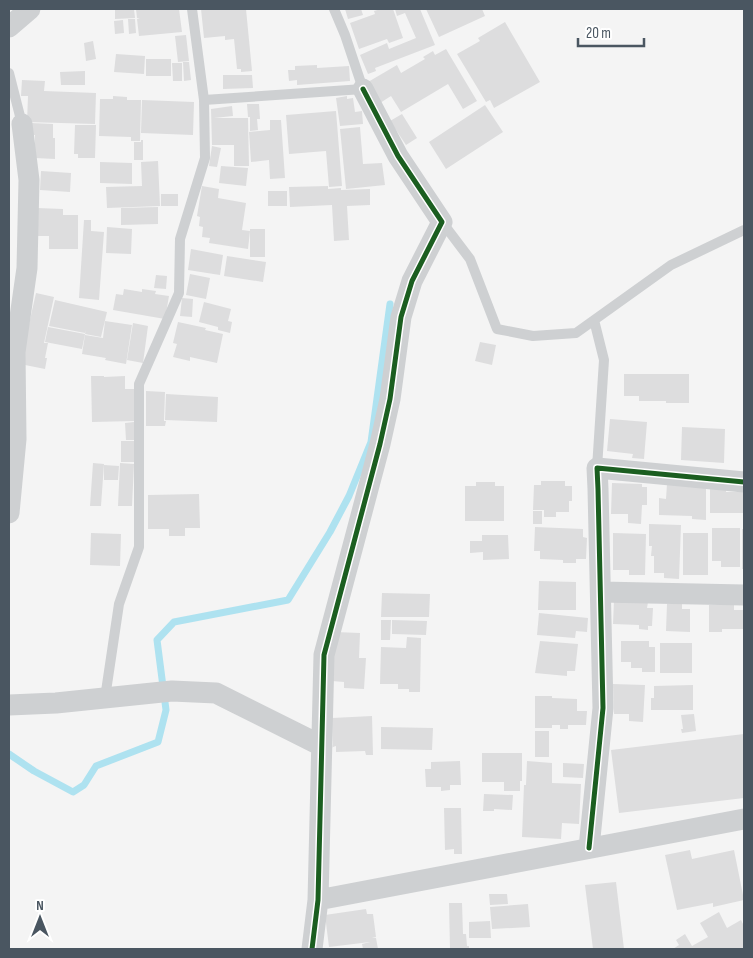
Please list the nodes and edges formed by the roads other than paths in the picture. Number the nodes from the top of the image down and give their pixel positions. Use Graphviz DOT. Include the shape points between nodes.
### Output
graph roads {
  1 [pos="30,9"];
  2 [pos="192,9"];
  3 [pos="334,9"];
  4 [pos="9,27"];
  5 [pos="9,73"];
  6 [pos="363,89"];
  7 [pos="204,100"];
  8 [pos="22,124"];
  9 [pos="442,222"];
  10 [pos="744,230"];
  11 [pos="594,320"];
  12 [pos="597,468"];
  13 [pos="744,482"];
  14 [pos="9,514"];
  15 [pos="601,592"];
  16 [pos="744,595"];
  17 [pos="105,698"];
  18 [pos="9,705"];
  19 [pos="322,746"];
  20 [pos="744,819"];
  21 [pos="589,848"];
  22 [pos="318,900"];
  23 [pos="312,949"];
  1 -- 4 [label="street"];
  2 -- 7 [label="lane"];
  3 -- 6 [label="lane"];
  5 -- 8 [label="lane"];
  6 -- 7 [label="lane"];
  6 -- 9 [label="street" via="398,156"];
  7 -- 17 [label="lane" via="205,158 180,239 179,293 139,384 139,547 119,604"];
  8 -- 14 [label="street" via="29,180 27,268 15,352 16,439"];
  9 -- 11 [label="lane" via="470,259 497,329 533,336 576,333"];
  9 -- 19 [label="street" via="412,281 401,317 386,417 324,655"];
  10 -- 11 [label="lane" via="671,265"];
  11 -- 12 [label="lane" via="604,360"];
  12 -- 13 [label="street"];
  12 -- 15 [label="street"];
  15 -- 16 [label="street"];
  15 -- 21 [label="street" via="603,708"];
  17 -- 18 [label="street"];
  17 -- 19 [label="street" via="172,691 216,693"];
  19 -- 22 [label="street"];
  20 -- 21 [label="street"];
  21 -- 22 [label="street"];
  22 -- 23 [label="street"];
}
